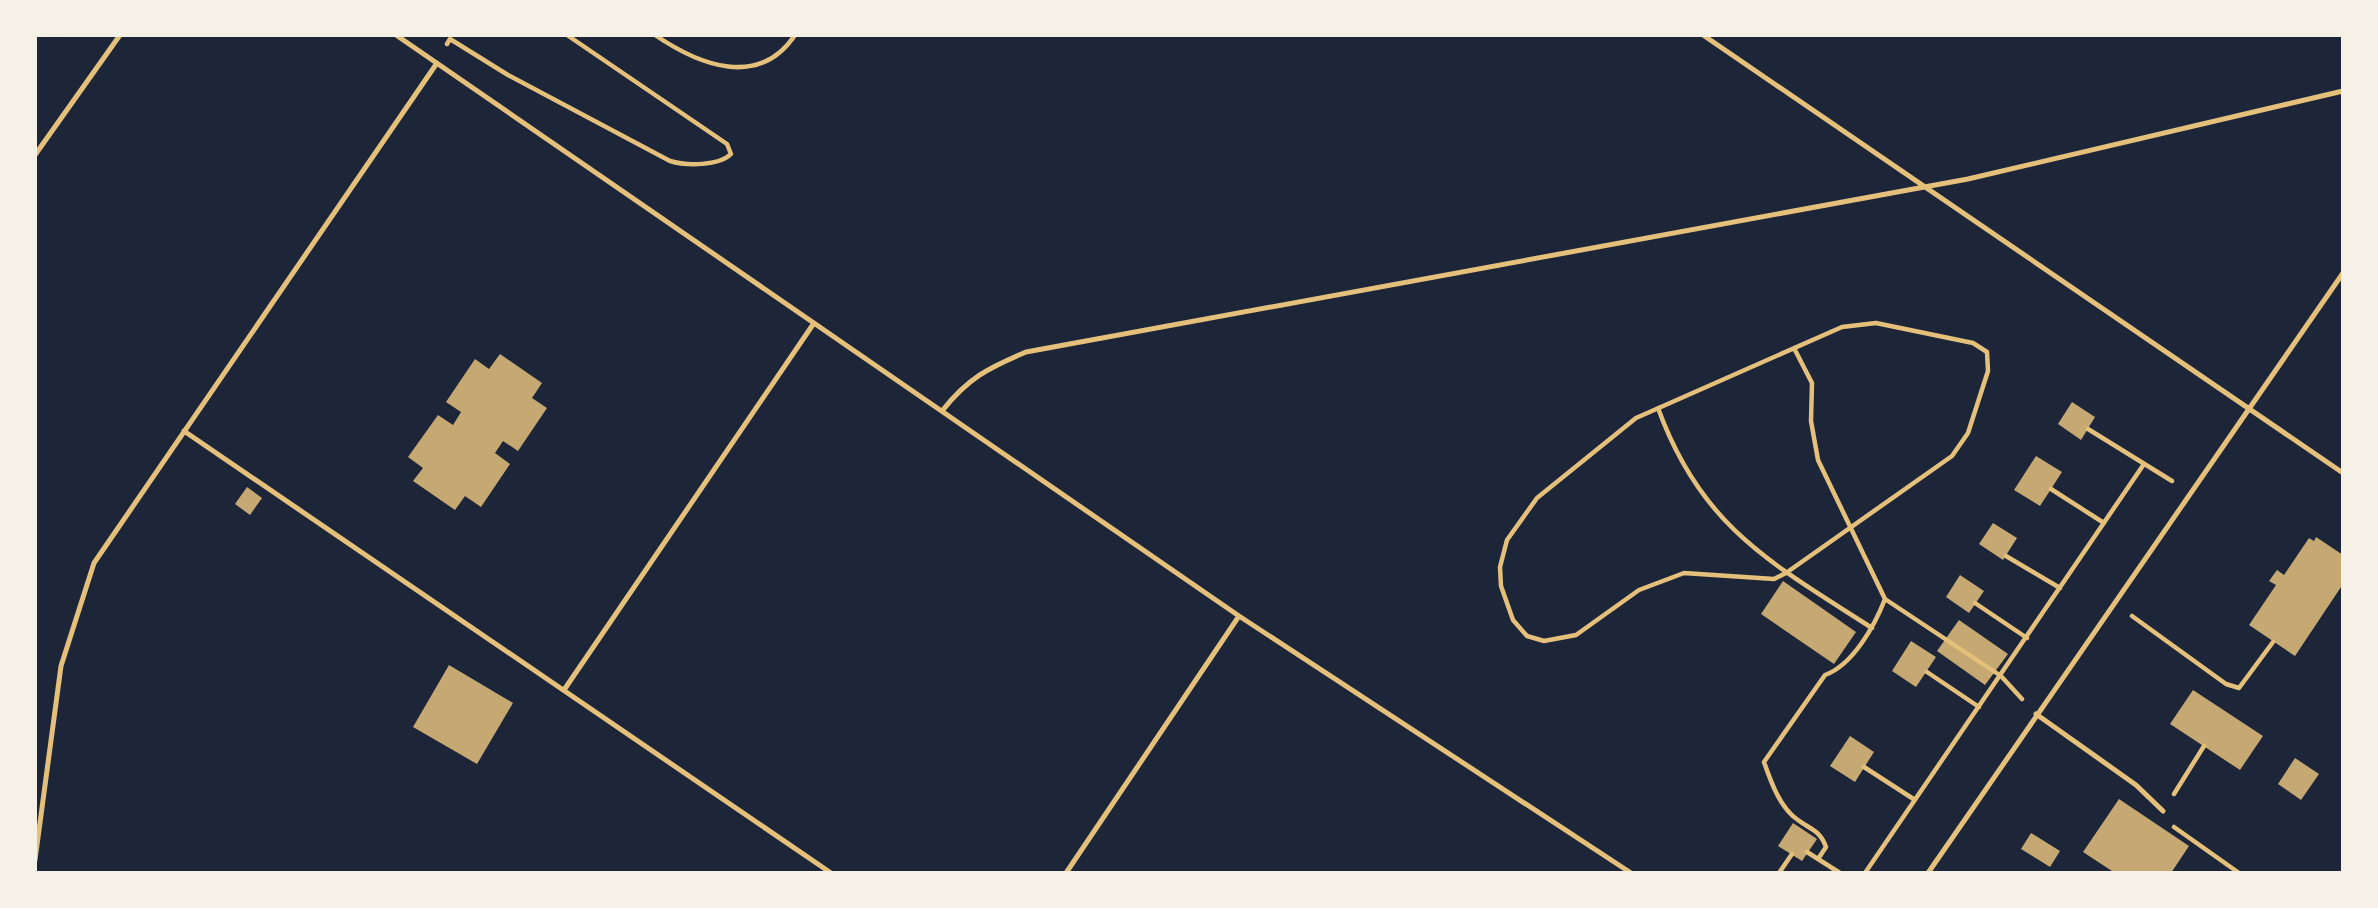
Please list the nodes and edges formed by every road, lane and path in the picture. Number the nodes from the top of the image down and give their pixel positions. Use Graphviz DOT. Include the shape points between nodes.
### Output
graph roads {
  1 [pos="120,35"];
  2 [pos="396,35"];
  3 [pos="567,35"];
  4 [pos="655,35"];
  5 [pos="795,35"];
  6 [pos="1703,35"];
  7 [pos="437,63"];
  8 [pos="2343,91"];
  9 [pos="35,155"];
  10 [pos="1922,187"];
  11 [pos="2343,273"];
  12 [pos="814,323"];
  13 [pos="1795,350"];
  14 [pos="1658,408"];
  15 [pos="2249,409"];
  16 [pos="942,411"];
  17 [pos="2088,429"];
  18 [pos="184,431"];
  19 [pos="2144,464"];
  20 [pos="2343,473"];
  21 [pos="2051,489"];
  22 [pos="2191,493"];
  23 [pos="2104,523"];
  24 [pos="1850,528"];
  25 [pos="2006,556"];
  26 [pos="1786,573"];
  27 [pos="2060,588"];
  28 [pos="1885,598"];
  29 [pos="1975,603"];
  30 [pos="2115,603"];
  31 [pos="1239,617"];
  32 [pos="1872,628"];
  33 [pos="2027,638"];
  34 [pos="2273,642"];
  35 [pos="1927,672"];
  36 [pos="2001,676"];
  37 [pos="564,690"];
  38 [pos="1979,707"];
  39 [pos="2036,714"];
  40 [pos="2204,746"];
  41 [pos="1864,767"];
  42 [pos="1915,800"];
  43 [pos="2163,811"];
  44 [pos="1807,852"];
  45 [pos="1792,854"];
  46 [pos="1818,859"];
  47 [pos="35,860"];
  48 [pos="831,873"];
  49 [pos="1066,873"];
  50 [pos="1632,873"];
  51 [pos="1779,873"];
  52 [pos="1840,873"];
  53 [pos="1865,873"];
  54 [pos="1928,873"];
  55 [pos="2239,873"];
  1 -- 9 [label="lane"];
  2 -- 7 [label="lane"];
  3 -- 7 [label="path" via="727,145 732,154 691,164 670,161 450,39"];
  4 -- 5 [label="path" via="704,62 757,66 773,60"];
  6 -- 10 [label="lane"];
  7 -- 12 [label="lane"];
  7 -- 18 [label="lane"];
  8 -- 10 [label="lane"];
  10 -- 15 [label="lane"];
  10 -- 16 [label="lane" via="1026,352 962,386"];
  11 -- 15 [label="lane"];
  12 -- 16 [label="lane"];
  12 -- 37 [label="lane"];
  13 -- 14 [label="path"];
  13 -- 24 [label="path" via="1812,383 1811,421 1818,460"];
  13 -- 24 [label="path" via="1842,327 1876,323 1973,342 1987,352 1988,371 1961,446 1943,465"];
  14 -- 26 [label="path" via="1671,444 1711,508 1736,535"];
  14 -- 26 [label="path" via="1610,436 1537,498 1518,521 1500,567 1501,586 1513,620 1527,636 1559,640 1576,635 1639,590 1684,573 1774,579"];
  15 -- 20 [label="lane"];
  15 -- 22 [label="lane"];
  16 -- 31 [label="lane"];
  17 -- 19 [label="path"];
  18 -- 37 [label="lane"];
  18 -- 47 [label="lane" via="94,563 61,666"];
  19 -- 22 [label="path"];
  19 -- 23 [label="path"];
  21 -- 23 [label="path"];
  22 -- 30 [label="lane"];
  23 -- 27 [label="path"];
  24 -- 26 [label="path"];
  24 -- 28 [label="path"];
  25 -- 27 [label="path"];
  26 -- 32 [label="path"];
  27 -- 33 [label="path"];
  28 -- 32 [label="path"];
  28 -- 36 [label="path"];
  29 -- 33 [label="path"];
  30 -- 34 [label="path" via="2226,684 2239,688"];
  30 -- 39 [label="lane"];
  31 -- 49 [label="lane"];
  31 -- 50 [label="lane"];
  32 -- 46 [label="path" via="1838,670 1825,675 1764,762 1773,789 1797,820 1822,836 1826,847"];
  33 -- 36 [label="path"];
  35 -- 38 [label="path"];
  36 -- 38 [label="path"];
  36 -- 39 [label="path"];
  37 -- 48 [label="lane"];
  38 -- 42 [label="path"];
  39 -- 43 [label="lane" via="2136,785"];
  39 -- 54 [label="lane"];
  40 -- 43 [label="path"];
  41 -- 42 [label="path"];
  42 -- 53 [label="path"];
  43 -- 55 [label="path" via="2176,831"];
  44 -- 46 [label="path"];
  45 -- 51 [label="path"];
  46 -- 52 [label="path"];
}
